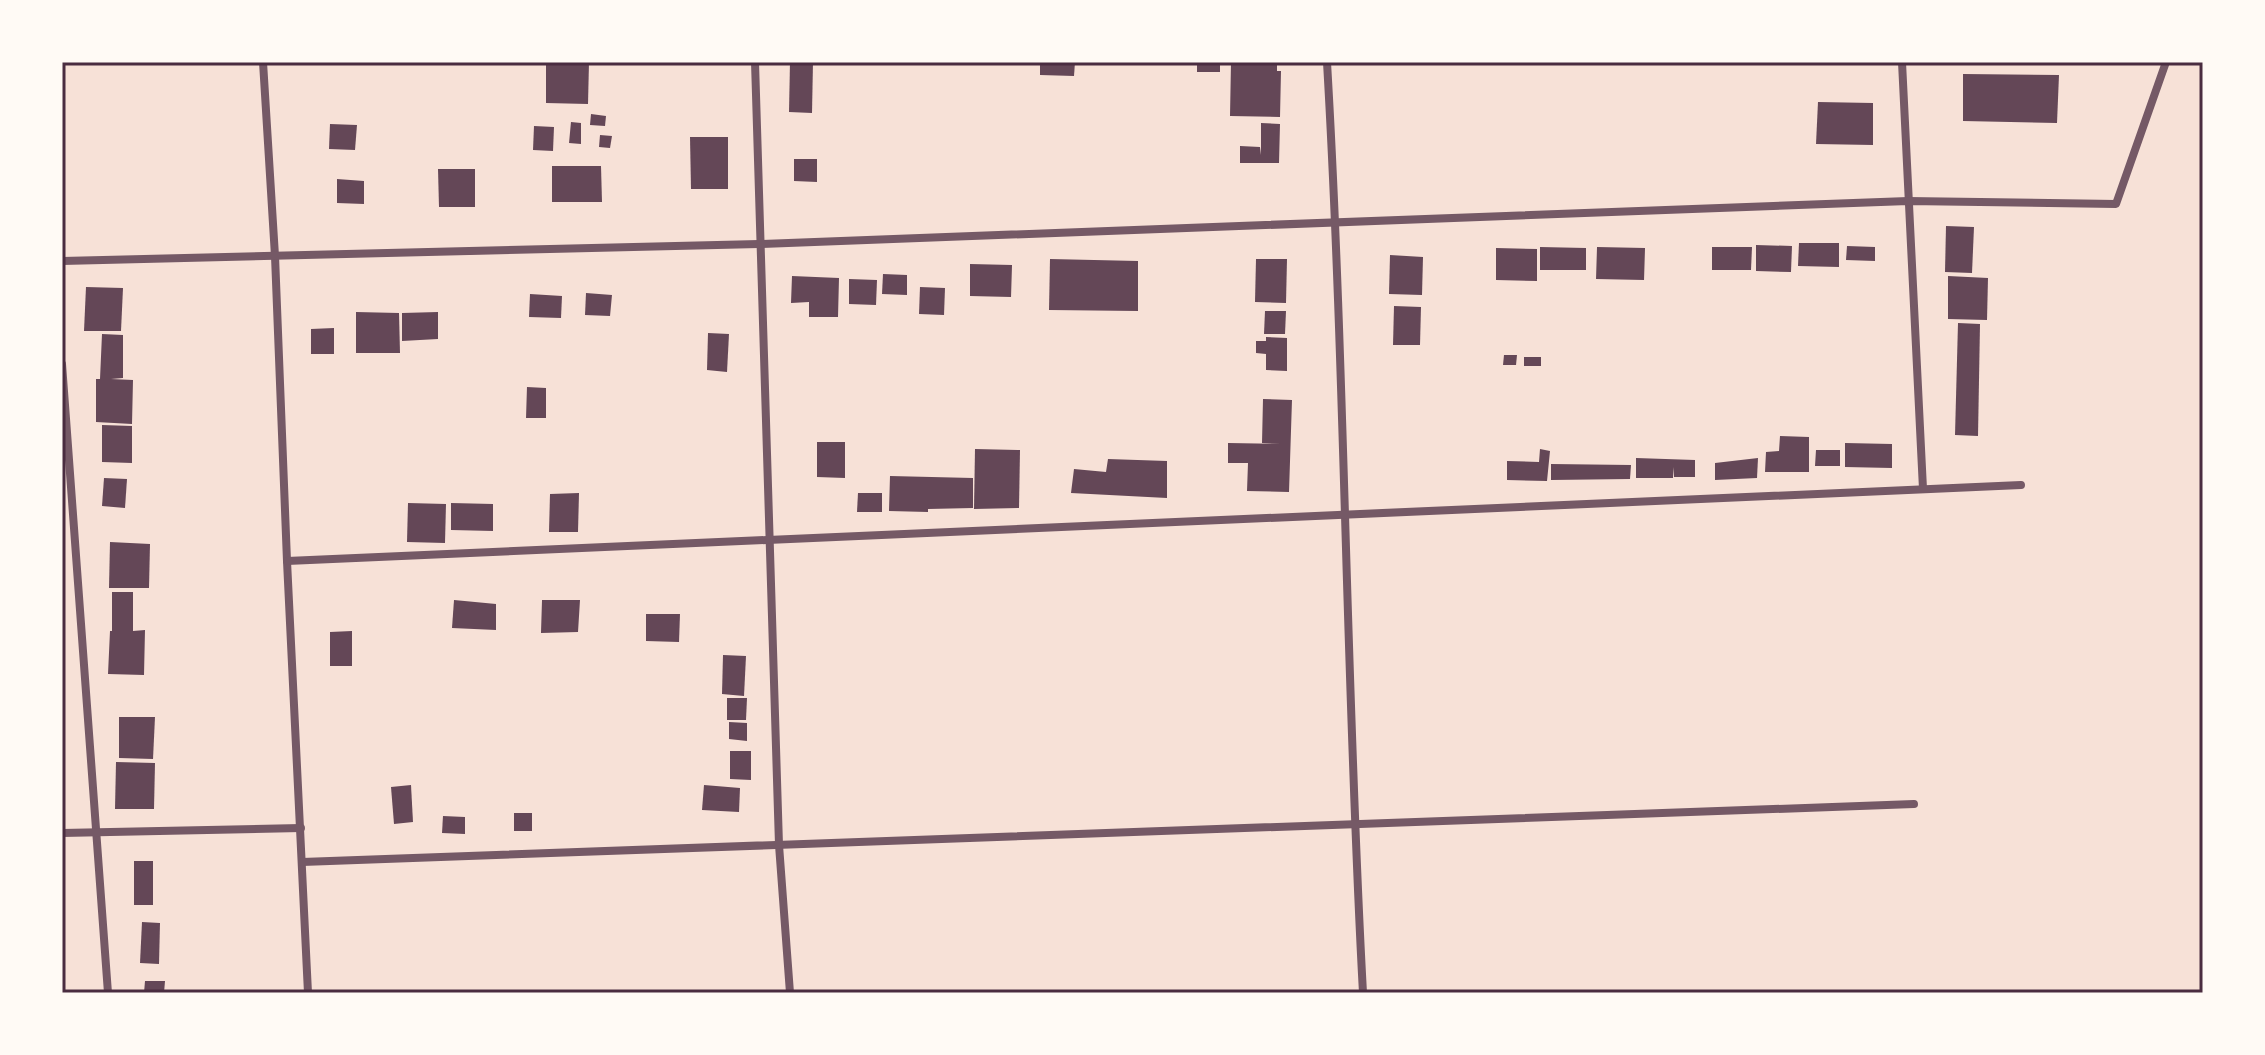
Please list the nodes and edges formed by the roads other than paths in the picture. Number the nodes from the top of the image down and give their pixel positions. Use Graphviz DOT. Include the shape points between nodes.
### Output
graph roads {
  1 [pos="263,62"];
  2 [pos="755,62"];
  3 [pos="1327,62"];
  4 [pos="1902,62"];
  5 [pos="2166,62"];
  6 [pos="1908,201"];
  7 [pos="1337,222"];
  8 [pos="759,244"];
  9 [pos="275,256"];
  10 [pos="62,261"];
  11 [pos="62,364"];
  12 [pos="2021,485"];
  13 [pos="1923,489"];
  14 [pos="1346,514"];
  15 [pos="770,540"];
  16 [pos="287,561"];
  17 [pos="1914,804"];
  18 [pos="1354,824"];
  19 [pos="301,828"];
  20 [pos="62,833"];
  21 [pos="96,833"];
  22 [pos="779,845"];
  23 [pos="302,862"];
  24 [pos="108,993"];
  25 [pos="308,993"];
  26 [pos="790,993"];
  27 [pos="1363,993"];
  1 -- 9 [label="street"];
  2 -- 8 [label="street"];
  3 -- 7 [label="street"];
  4 -- 6 [label="street"];
  5 -- 6 [label="street" via="2116,204"];
  6 -- 7 [label="street"];
  6 -- 13 [label="street"];
  7 -- 8 [label="street"];
  7 -- 14 [label="street"];
  8 -- 9 [label="street"];
  8 -- 15 [label="street"];
  9 -- 10 [label="street"];
  9 -- 16 [label="street"];
  11 -- 21 [label="street"];
  12 -- 13 [label="street"];
  13 -- 14 [label="street"];
  14 -- 15 [label="street"];
  14 -- 18 [label="street"];
  15 -- 16 [label="street"];
  15 -- 22 [label="street"];
  16 -- 19 [label="street"];
  17 -- 18 [label="street"];
  18 -- 22 [label="street"];
  18 -- 27 [label="street"];
  19 -- 21 [label="street"];
  19 -- 23 [label="street"];
  20 -- 21 [label="street"];
  21 -- 24 [label="street"];
  22 -- 23 [label="street"];
  22 -- 26 [label="street"];
  23 -- 25 [label="street"];
}
